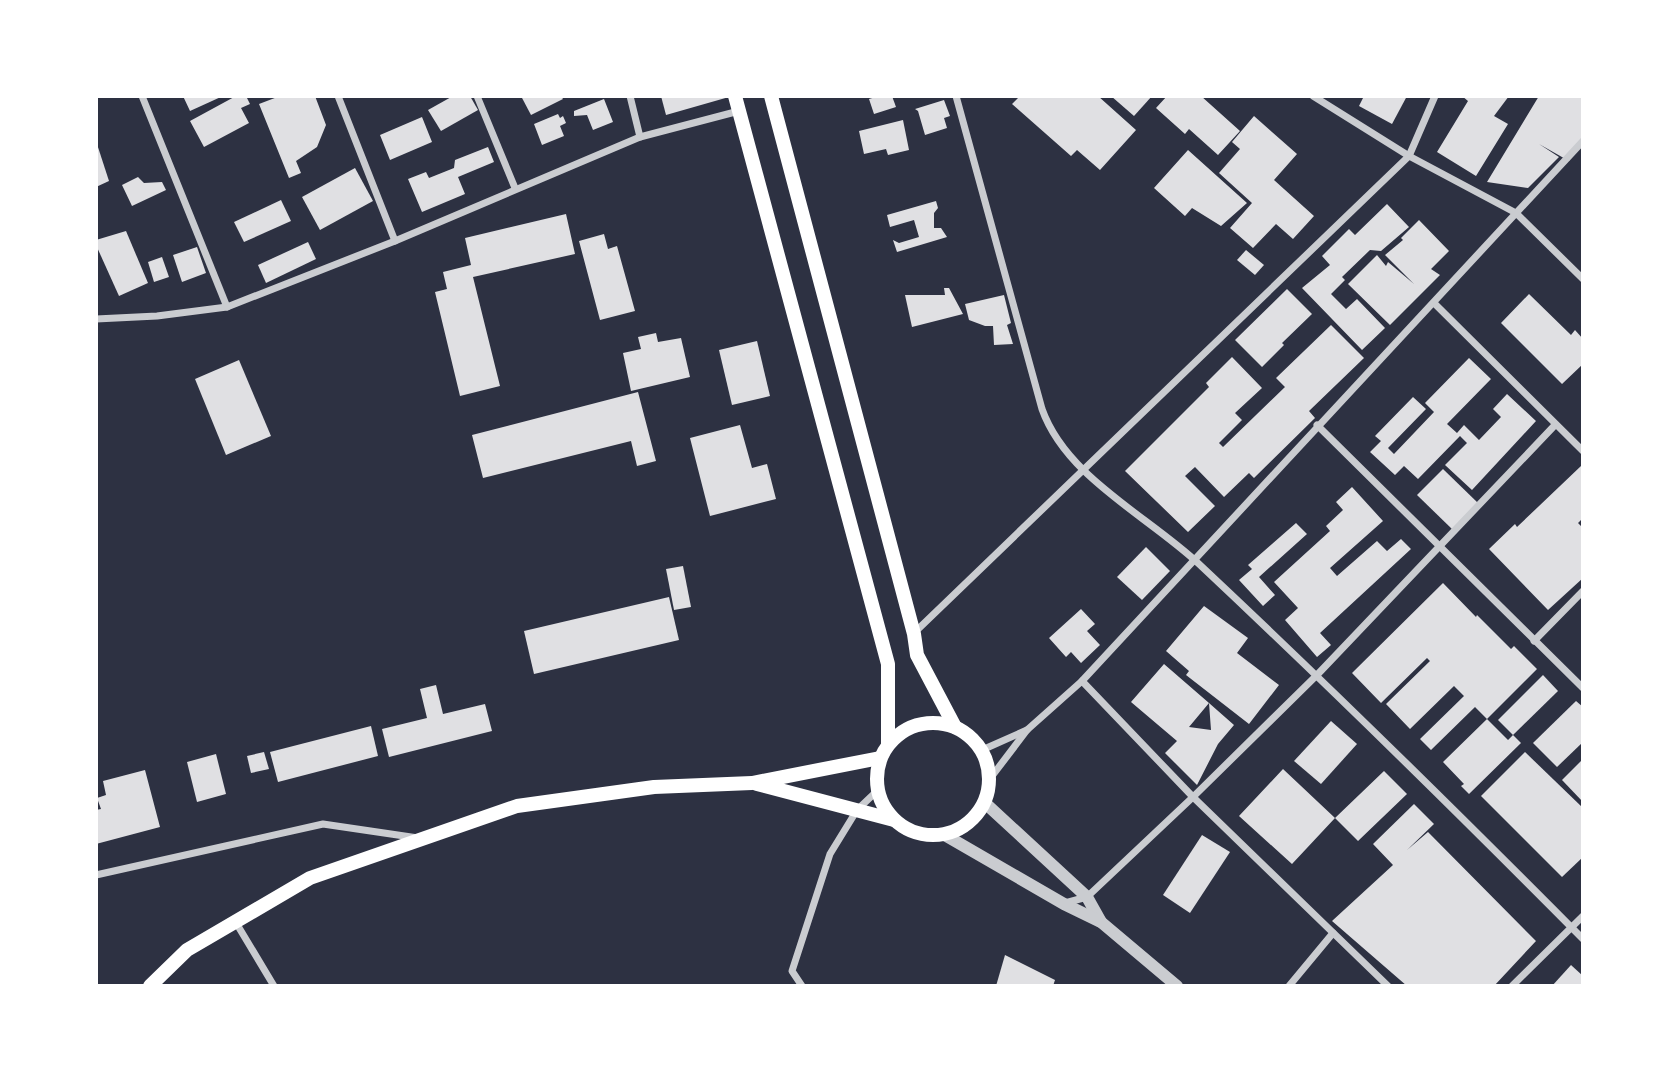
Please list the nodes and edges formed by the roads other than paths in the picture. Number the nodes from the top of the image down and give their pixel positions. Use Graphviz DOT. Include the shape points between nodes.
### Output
graph roads {
  1 [pos="142,96"];
  2 [pos="338,96"];
  3 [pos="477,96"];
  4 [pos="630,96"];
  5 [pos="735,96"];
  6 [pos="771,96"];
  7 [pos="956,96"];
  8 [pos="1313,96"];
  9 [pos="1436,96"];
  10 [pos="739,111"];
  11 [pos="640,136"];
  12 [pos="1583,141"];
  13 [pos="1409,156"];
  14 [pos="515,188"];
  15 [pos="1516,213"];
  16 [pos="394,241"];
  17 [pos="1583,279"];
  18 [pos="1434,303"];
  19 [pos="227,307"];
  20 [pos="96,319"];
  21 [pos="1317,425"];
  22 [pos="1555,425"];
  23 [pos="1583,451"];
  24 [pos="1083,470"];
  25 [pos="1440,546"];
  26 [pos="1194,559"];
  27 [pos="1583,592"];
  28 [pos="914,634"];
  29 [pos="1534,641"];
  30 [pos="1317,675"];
  31 [pos="1082,681"];
  32 [pos="1583,688"];
  33 [pos="956,727"];
  34 [pos="1027,730"];
  35 [pos="888,744"];
  36 [pos="982,750"];
  37 [pos="880,758"];
  38 [pos="989,780"];
  39 [pos="752,783"];
  40 [pos="877,791"];
  41 [pos="1193,797"];
  42 [pos="984,802"];
  43 [pos="857,810"];
  44 [pos="894,820"];
  45 [pos="943,834"];
  46 [pos="421,838"];
  47 [pos="96,874"];
  48 [pos="1087,897"];
  49 [pos="1063,904"];
  50 [pos="1583,916"];
  51 [pos="235,921"];
  52 [pos="1101,922"];
  53 [pos="1571,927"];
  54 [pos="1333,933"];
  55 [pos="1583,939"];
  56 [pos="150,986"];
  57 [pos="274,986"];
  58 [pos="802,986"];
  59 [pos="1177,986"];
  60 [pos="1289,986"];
  61 [pos="1388,986"];
  62 [pos="1512,986"];
  1 -- 19 [label="street"];
  2 -- 16 [label="street"];
  3 -- 14 [label="street"];
  4 -- 11 [label="street"];
  5 -- 10 [label="main road"];
  6 -- 28 [label="main road"];
  7 -- 24 [label="street" via="1042,409 1048,426"];
  8 -- 13 [label="street"];
  9 -- 13 [label="street"];
  10 -- 11 [label="street"];
  10 -- 35 [label="main road" via="888,664"];
  11 -- 14 [label="street"];
  12 -- 15 [label="street"];
  13 -- 15 [label="street"];
  13 -- 24 [label="street"];
  14 -- 16 [label="street"];
  15 -- 17 [label="street"];
  15 -- 18 [label="street"];
  16 -- 19 [label="street"];
  18 -- 21 [label="street"];
  18 -- 22 [label="street"];
  19 -- 20 [label="street"];
  21 -- 25 [label="street"];
  21 -- 26 [label="street"];
  22 -- 23 [label="street"];
  22 -- 25 [label="street"];
  24 -- 26 [label="street"];
  24 -- 28 [label="street"];
  25 -- 29 [label="street"];
  25 -- 30 [label="street"];
  26 -- 30 [label="street"];
  26 -- 31 [label="street"];
  27 -- 29 [label="street"];
  28 -- 33 [label="main road" via="918,655"];
  29 -- 32 [label="street"];
  30 -- 41 [label="street"];
  30 -- 53 [label="street"];
  31 -- 34 [label="street"];
  31 -- 41 [label="street"];
  33 -- 35 [label="main road" via="919,724"];
  33 -- 36 [label="main road"];
  34 -- 36 [label="street"];
  34 -- 38 [label="street"];
  35 -- 37 [label="main road"];
  36 -- 38 [label="main road"];
  37 -- 39 [label="main road"];
  37 -- 40 [label="main road"];
  38 -- 42 [label="main road"];
  39 -- 43 [label="main road"];
  39 -- 46 [label="main road" via="654,787 517,806"];
  40 -- 43 [label="street"];
  40 -- 44 [label="main road"];
  41 -- 48 [label="street"];
  41 -- 54 [label="street"];
  42 -- 45 [label="main road" via="967,823"];
  42 -- 48 [label="street"];
  43 -- 44 [label="main road"];
  43 -- 58 [label="street" via="830,855 792,971"];
  44 -- 45 [label="main road" via="917,833"];
  45 -- 49 [label="street"];
  46 -- 47 [label="street" via="323,824"];
  46 -- 51 [label="main road" via="310,877"];
  48 -- 49 [label="street"];
  48 -- 52 [label="street"];
  49 -- 52 [label="street"];
  50 -- 53 [label="street"];
  51 -- 56 [label="main road" via="187,950"];
  51 -- 57 [label="street"];
  52 -- 59 [label="street"];
  53 -- 55 [label="street"];
  53 -- 62 [label="street"];
  54 -- 60 [label="street"];
  54 -- 61 [label="street"];
}
